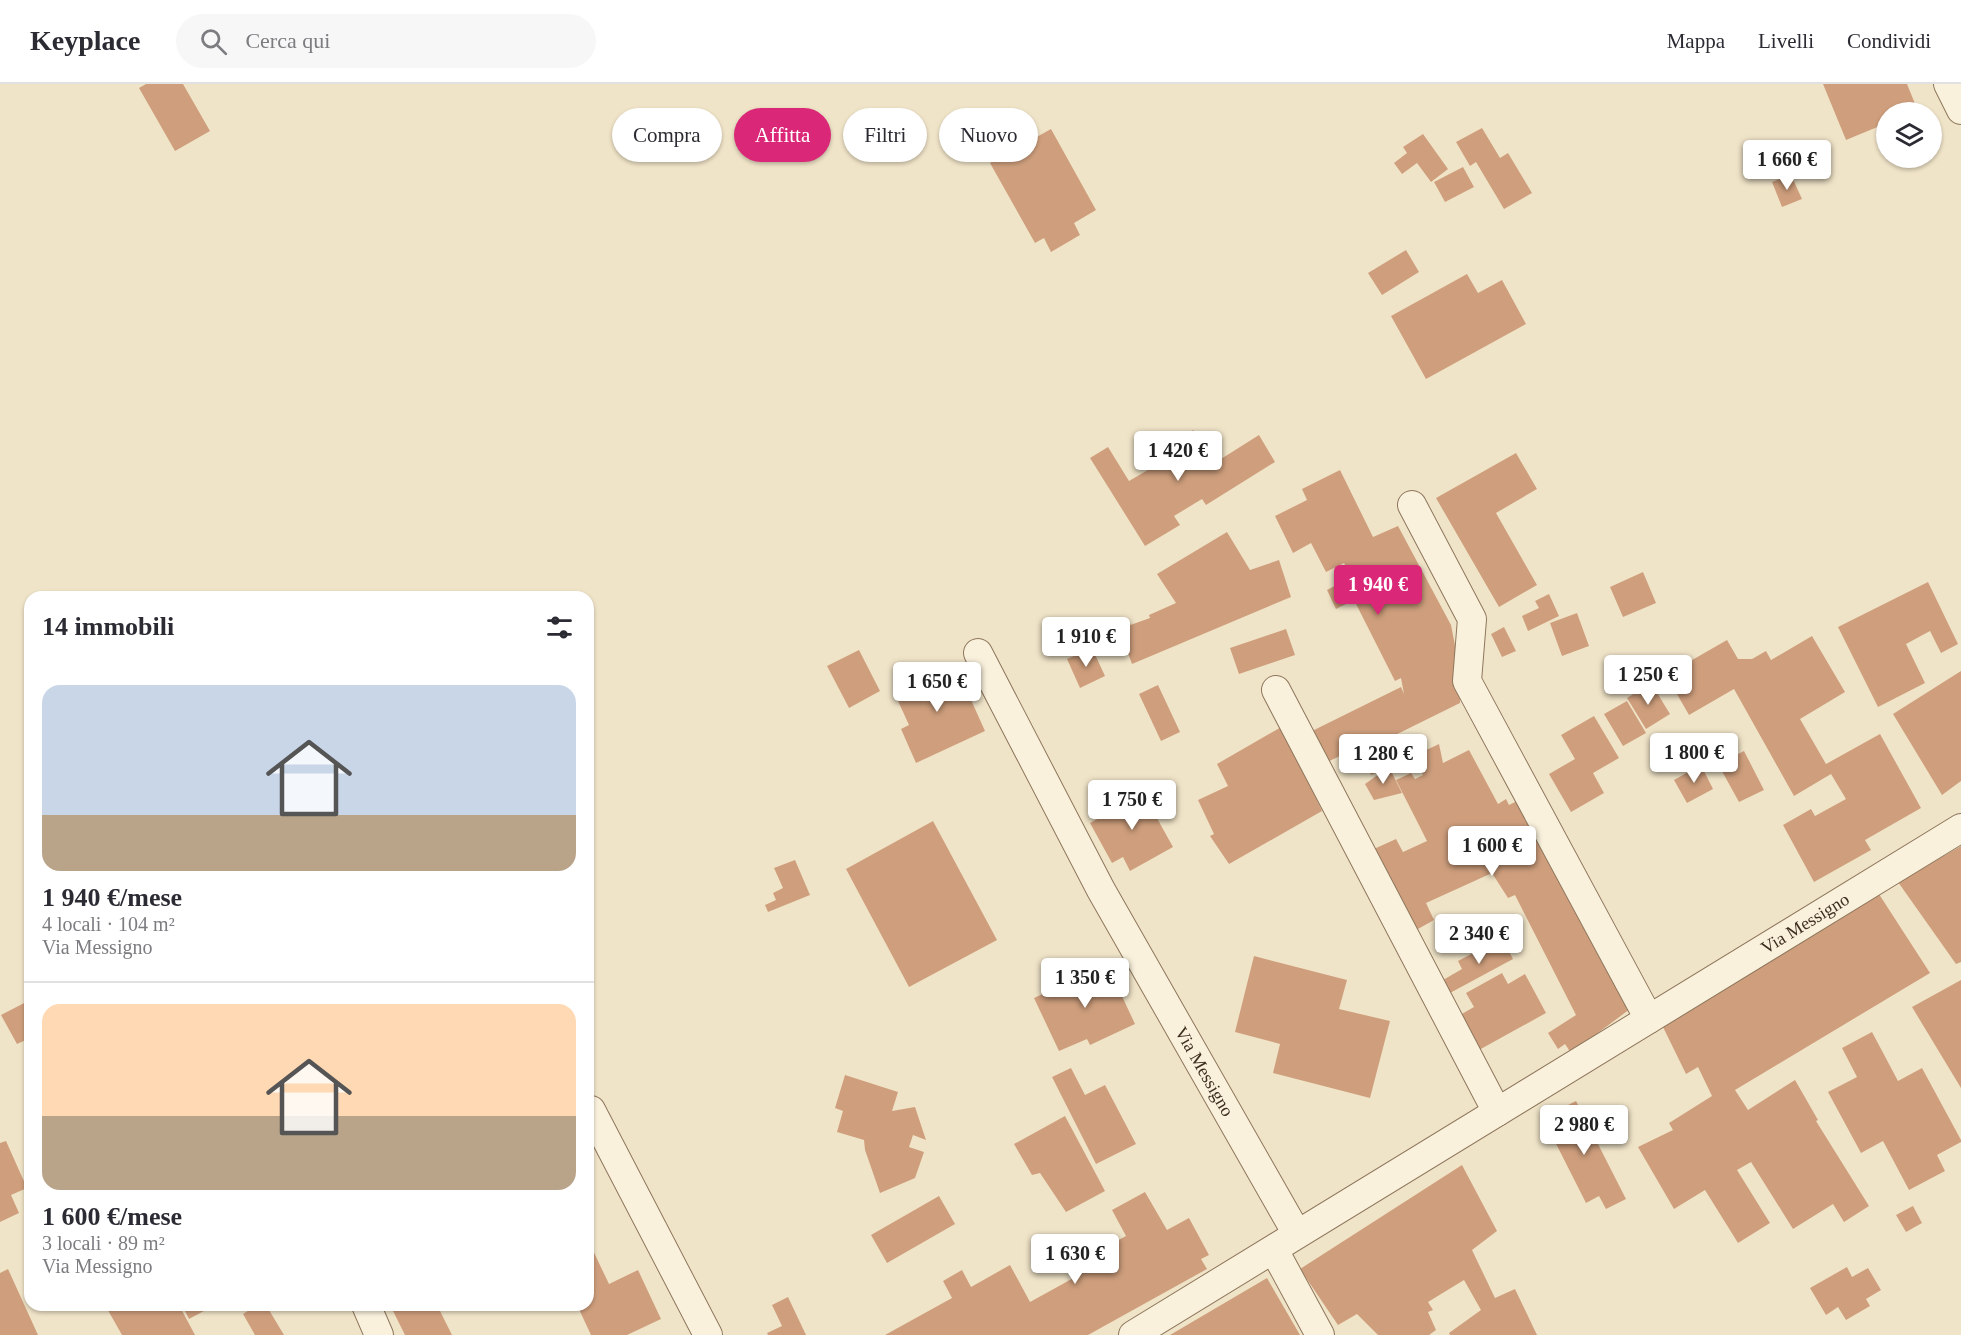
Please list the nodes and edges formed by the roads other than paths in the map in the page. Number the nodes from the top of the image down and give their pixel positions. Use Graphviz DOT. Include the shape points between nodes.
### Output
graph roads {
  1 [pos="1948,84"];
  2 [pos="1961,110"];
  3 [pos="1412,505"];
  4 [pos="978,653"];
  5 [pos="1276,690"];
  6 [pos="1961,828"];
  7 [pos="1649,1019"];
  8 [pos="1497,1112"];
  9 [pos="594,1116"];
  10 [pos="1297,1234"];
  11 [pos="1274,1250"];
  12 [pos="369,1311"];
  13 [pos="379,1335"];
  14 [pos="708,1335"];
  15 [pos="1133,1335"];
  16 [pos="1320,1335"];
  1 -- 2 [label="street"];
  3 -- 7 [label="street" via="1472,619 1467,681"];
  4 -- 10 [label="street, Via Messigno" via="1101,890"];
  5 -- 8 [label="street"];
  6 -- 7 [label="street, Via Messigno"];
  7 -- 8 [label="street, Via Messigno"];
  8 -- 10 [label="street, Via Messigno"];
  9 -- 14 [label="street"];
  10 -- 11 [label="street, Via Messigno"];
  11 -- 15 [label="street, Via Messigno"];
  11 -- 16 [label="street"];
  12 -- 13 [label="street"];
}
